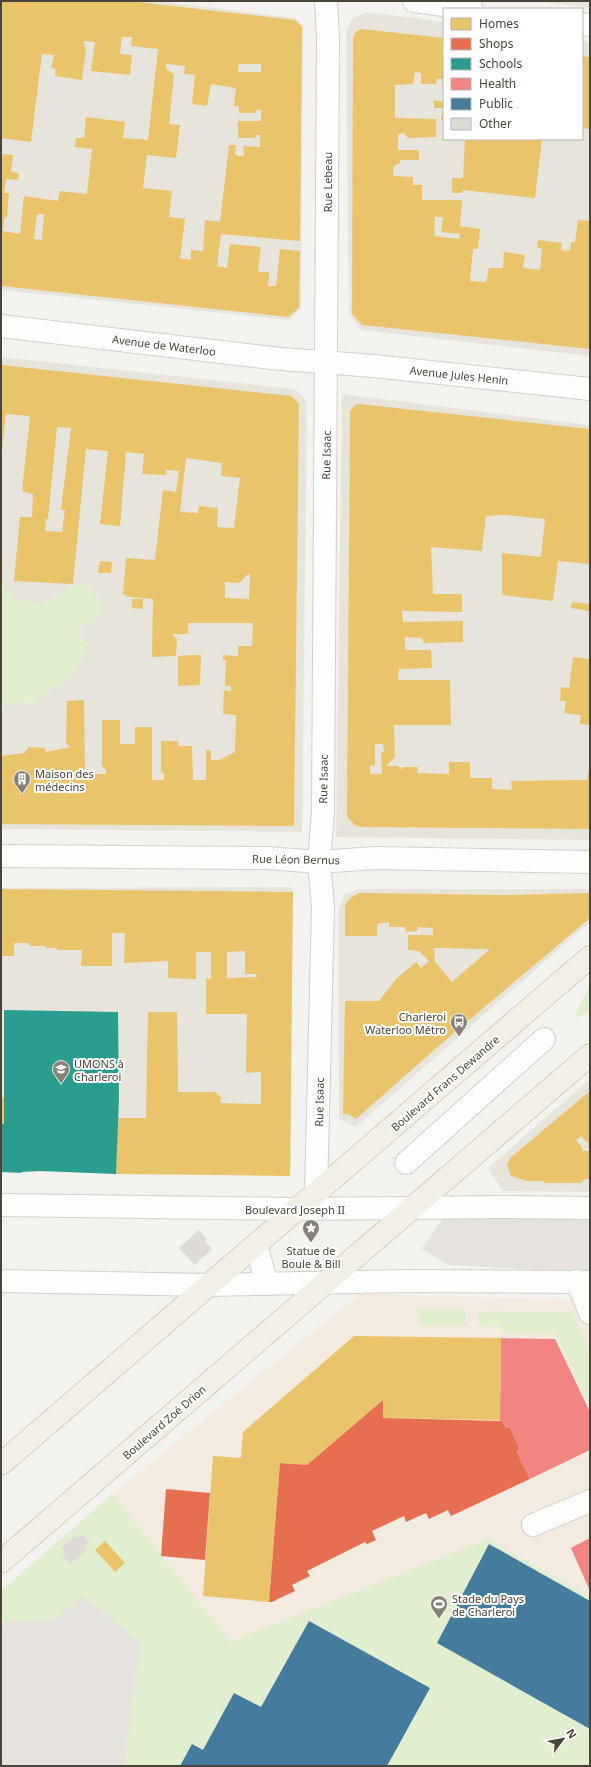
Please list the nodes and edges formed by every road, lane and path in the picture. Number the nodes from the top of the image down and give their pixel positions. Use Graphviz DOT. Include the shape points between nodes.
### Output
graph roads {
  1 [pos="326,1"];
  2 [pos="414,1"];
  3 [pos="465,8"];
  4 [pos="1,326"];
  5 [pos="327,363"];
  6 [pos="590,389"];
  7 [pos="1,856"];
  8 [pos="319,862"];
  9 [pos="590,862"];
  10 [pos="590,957"];
  11 [pos="544,1039"];
  12 [pos="590,1055"];
  13 [pos="406,1163"];
  14 [pos="316,1194"];
  15 [pos="1,1205"];
  16 [pos="413,1208"];
  17 [pos="590,1208"];
  18 [pos="299,1209"];
  19 [pos="256,1245"];
  20 [pos="1,1281"];
  21 [pos="326,1282"];
  22 [pos="583,1282"];
  23 [pos="267,1284"];
  24 [pos="208,1285"];
  25 [pos="590,1312"];
  26 [pos="1,1464"];
  27 [pos="590,1501"];
  28 [pos="533,1525"];
  29 [pos="1,1562"];
  1 -- 5 [label="street, Rue Lebeau"];
  2 -- 3 [label="street"];
  4 -- 5 [label="street, Avenue de Waterloo"];
  5 -- 6 [label="street, Avenue Jules Henin"];
  5 -- 8 [label="street, Rue Isaac" via="323,812"];
  7 -- 8 [label="street, Rue Léon Bernus" via="267,858"];
  8 -- 9 [label="street, Rue Léon Bernus" via="375,858"];
  8 -- 14 [label="street, Rue Isaac" via="323,907"];
  10 -- 14 [label="main road, Boulevard Frans Dewandre"];
  11 -- 13 [label="street"];
  12 -- 16 [label="main road"];
  14 -- 18 [label="main road, Boulevard Frans Dewandre"];
  15 -- 18 [label="street, Boulevard Joseph II"];
  16 -- 17 [label="street, Boulevard Joseph II"];
  16 -- 18 [label="street, Boulevard Joseph II"];
  16 -- 21 [label="main road"];
  18 -- 19 [label="main road"];
  19 -- 23 [label="street"];
  19 -- 24 [label="main road"];
  20 -- 24 [label="street"];
  21 -- 22 [label="street"];
  21 -- 23 [label="street"];
  21 -- 29 [label="main road, Boulevard Zoé Drion"];
  22 -- 25 [label="street"];
  23 -- 24 [label="street"];
  24 -- 26 [label="main road"];
  27 -- 28 [label="street"];
}
